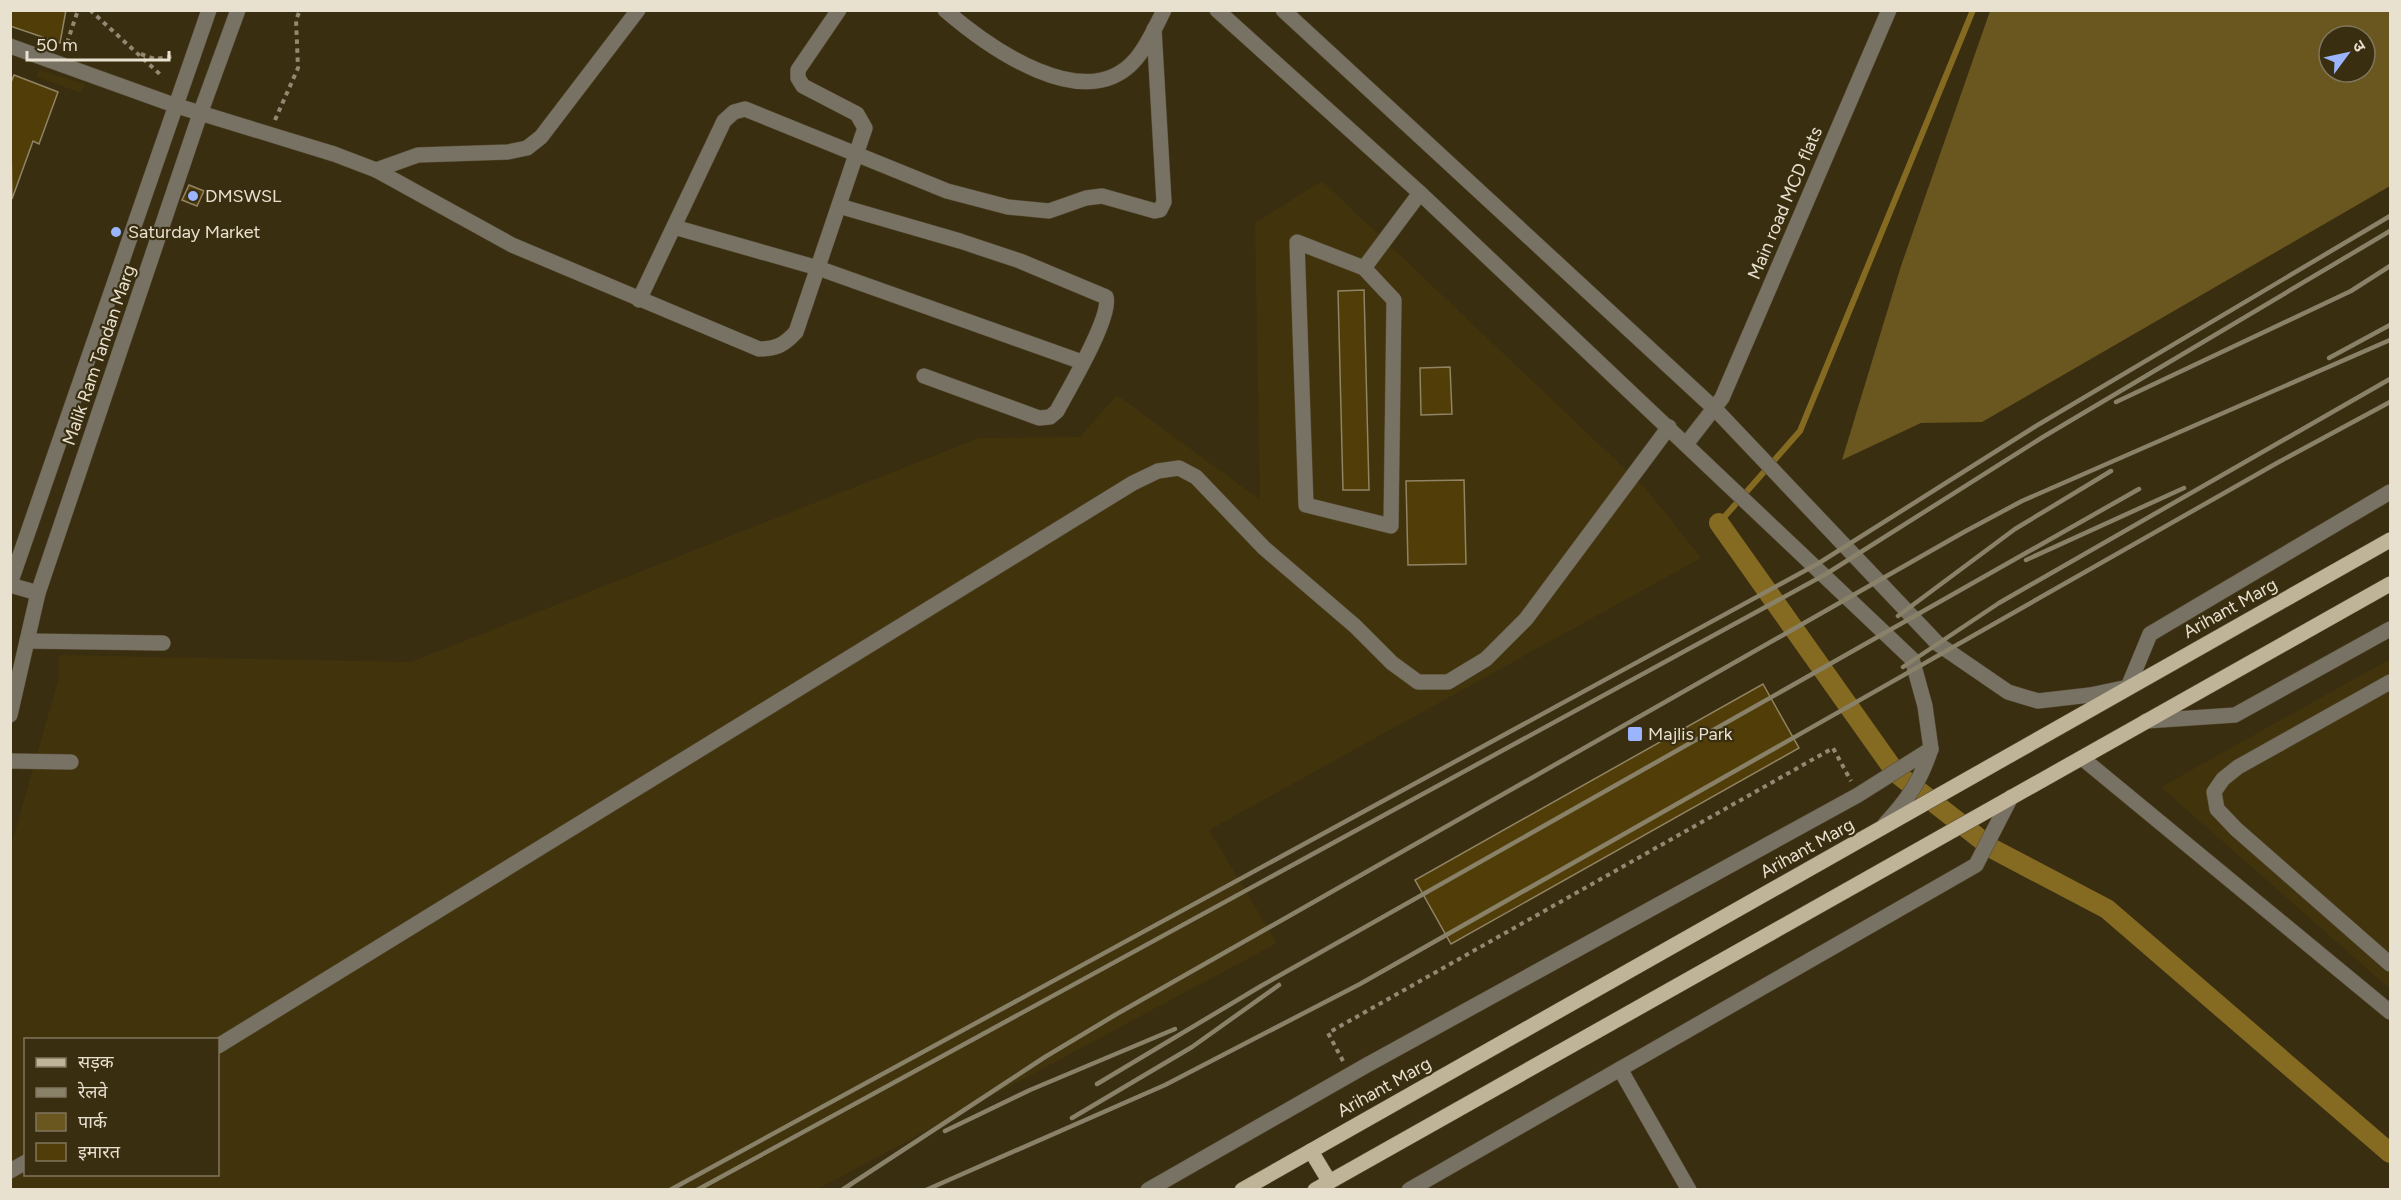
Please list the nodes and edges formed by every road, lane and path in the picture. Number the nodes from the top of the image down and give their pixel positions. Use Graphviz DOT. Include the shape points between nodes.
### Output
graph roads {
  1 [pos="78,10"];
  2 [pos="90,10"];
  3 [pos="208,10"];
  4 [pos="238,10"];
  5 [pos="300,10"];
  6 [pos="638,10"];
  7 [pos="839,10"];
  8 [pos="945,10"];
  9 [pos="1164,10"];
  10 [pos="1217,10"];
  11 [pos="1283,10"];
  12 [pos="1889,10"];
  13 [pos="1154,30"];
  14 [pos="67,43"];
  15 [pos="10,46"];
  16 [pos="128,46"];
  17 [pos="176,56"];
  18 [pos="163,77"];
  19 [pos="174,105"];
  20 [pos="200,114"];
  21 [pos="268,135"];
  22 [pos="857,155"];
  23 [pos="376,170"];
  24 [pos="1420,193"];
  25 [pos="839,206"];
  26 [pos="674,227"];
  27 [pos="818,268"];
  28 [pos="1364,268"];
  29 [pos="639,300"];
  30 [pos="1082,362"];
  31 [pos="924,376"];
  32 [pos="1716,410"];
  33 [pos="1669,427"];
  34 [pos="1687,443"];
  35 [pos="2391,492"];
  36 [pos="2391,540"];
  37 [pos="2391,584"];
  38 [pos="10,585"];
  39 [pos="38,593"];
  40 [pos="2391,629"];
  41 [pos="27,641"];
  42 [pos="163,643"];
  43 [pos="2391,681"];
  44 [pos="2128,687"];
  45 [pos="10,715"];
  46 [pos="2146,721"];
  47 [pos="1931,749"];
  48 [pos="2082,758"];
  49 [pos="10,761"];
  50 [pos="71,762"];
  51 [pos="1858,795"];
  52 [pos="2006,803"];
  53 [pos="1878,830"];
  54 [pos="2391,964"];
  55 [pos="2391,1012"];
  56 [pos="219,1045"];
  57 [pos="1620,1069"];
  58 [pos="1350,1074"];
  59 [pos="1311,1151"];
  60 [pos="24,1163"];
  61 [pos="10,1171"];
  62 [pos="1329,1181"];
  63 [pos="1148,1190"];
  64 [pos="1242,1190"];
  65 [pos="1314,1190"];
  66 [pos="1409,1190"];
  67 [pos="1689,1190"];
  1 -- 14 [label="path"];
  2 -- 16 [label="path"];
  3 -- 19 [label="street, Malik Ram Tandan Marg"];
  4 -- 20 [label="street, Malik Ram Tandan Marg"];
  5 -- 21 [label="path" via="298,68"];
  6 -- 23 [label="street" via="541,137 527,148 418,156"];
  7 -- 22 [label="street" via="798,70 798,78 803,86 863,120 865,128"];
  8 -- 13 [label="street" via="1000,51 1053,78 1085,83 1106,79 1124,69 1136,59"];
  9 -- 13 [label="street"];
  10 -- 24 [label="street"];
  11 -- 32 [label="street"];
  12 -- 32 [label="street, Main road MCD flats"];
  13 -- 22 [label="street" via="1164,202 1160,210 1102,196 1049,211 1008,207 947,191"];
  15 -- 19 [label="street"];
  16 -- 17 [label="path" via="148,58"];
  16 -- 18 [label="path"];
  19 -- 20 [label="street"];
  19 -- 38 [label="street, Malik Ram Tandan Marg"];
  20 -- 21 [label="street"];
  20 -- 39 [label="street, Malik Ram Tandan Marg"];
  21 -- 23 [label="street"];
  22 -- 25 [label="street"];
  22 -- 26 [label="street" via="754,110 734,112 724,122"];
  23 -- 29 [label="street" via="512,245"];
  24 -- 28 [label="street"];
  24 -- 33 [label="street"];
  25 -- 27 [label="street"];
  25 -- 30 [label="street" via="960,241 1101,292 1106,297 1107,310"];
  26 -- 27 [label="street"];
  26 -- 29 [label="street"];
  27 -- 29 [label="street" via="796,332 775,349 759,349"];
  27 -- 30 [label="street"];
  28 -- 28 [label="street" via="1394,300 1391,526 1306,505 1297,242"];
  30 -- 31 [label="street" via="1057,411 1050,417 1039,418"];
  32 -- 34 [label="street, Main road MCD flats"];
  32 -- 44 [label="street" via="1938,644 2008,692 2038,701"];
  33 -- 34 [label="street"];
  33 -- 56 [label="street" via="1526,619 1486,659 1448,682 1418,682 1264,548 1196,477 1179,468 1158,471"];
  34 -- 47 [label="street" via="1912,659 1925,706"];
  35 -- 44 [label="street" via="2150,634"];
  36 -- 44 [label="main road, Arihant Marg"];
  37 -- 46 [label="main road"];
  38 -- 39 [label="street"];
  39 -- 41 [label="street, Malik Ram Tandan Marg"];
  40 -- 46 [label="street" via="2235,715"];
  41 -- 42 [label="street"];
  41 -- 45 [label="street, Malik Ram Tandan Marg"];
  43 -- 54 [label="street" via="2238,767 2214,792 2217,809 2236,829"];
  44 -- 53 [label="main road, Arihant Marg"];
  46 -- 48 [label="main road"];
  47 -- 51 [label="street"];
  47 -- 53 [label="street" via="1922,777 1905,803"];
  48 -- 52 [label="main road"];
  48 -- 55 [label="street"];
  49 -- 50 [label="street"];
  51 -- 58 [label="street"];
  51 -- 58 [label="path" via="1833,748 1328,1033"];
  52 -- 57 [label="street" via="1976,865"];
  52 -- 62 [label="main road"];
  53 -- 59 [label="main road, Arihant Marg"];
  57 -- 66 [label="street"];
  57 -- 67 [label="street"];
  58 -- 63 [label="street"];
  59 -- 62 [label="main road"];
  59 -- 64 [label="main road, Arihant Marg"];
  60 -- 61 [label="street"];
  62 -- 65 [label="main road"];
}
